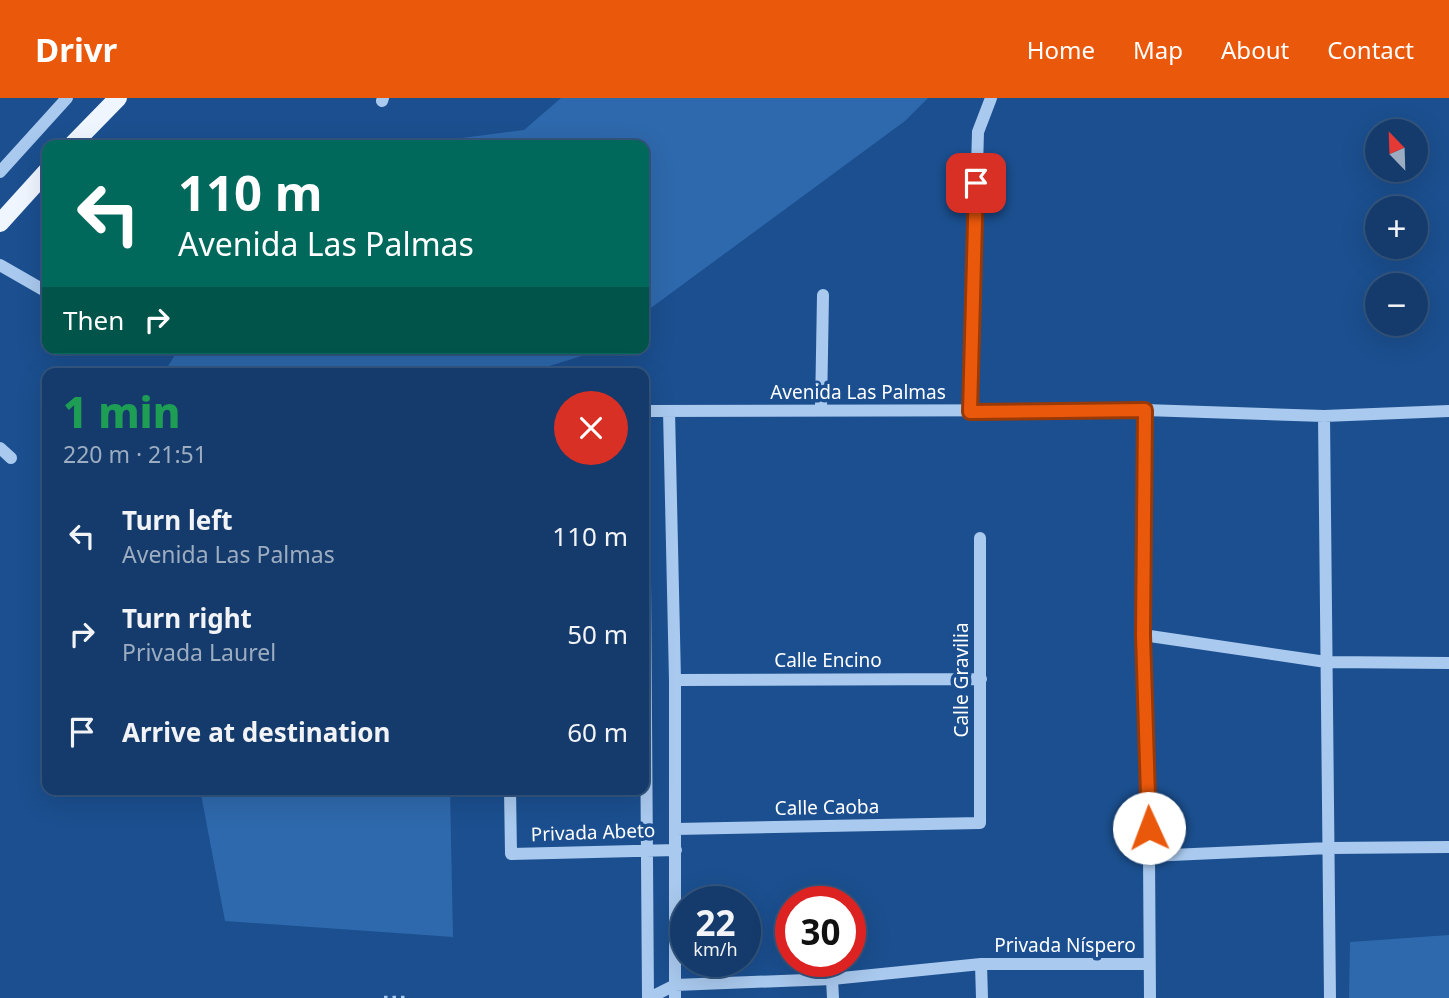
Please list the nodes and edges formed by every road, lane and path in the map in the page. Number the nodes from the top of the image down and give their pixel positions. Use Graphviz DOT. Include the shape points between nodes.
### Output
graph roads {
  1 [pos="67,98"];
  2 [pos="118,98"];
  3 [pos="991,98"];
  4 [pos="77,140"];
  5 [pos="0,172"];
  6 [pos="42,177"];
  7 [pos="0,223"];
  8 [pos="0,265"];
  9 [pos="42,289"];
  10 [pos="823,295"];
  11 [pos="821,410"];
  12 [pos="1145,410"];
  13 [pos="649,411"];
  14 [pos="669,411"];
  15 [pos="1449,411"];
  16 [pos="970,412"];
  17 [pos="1324,416"];
  18 [pos="0,448"];
  19 [pos="11,458"];
  20 [pos="980,538"];
  21 [pos="1143,635"];
  22 [pos="1326,662"];
  23 [pos="1449,663"];
  24 [pos="981,679"];
  25 [pos="675,680"];
  26 [pos="510,795"];
  27 [pos="647,795"];
  28 [pos="980,823"];
  29 [pos="676,829"];
  30 [pos="1449,847"];
  31 [pos="1329,848"];
  32 [pos="648,849"];
  33 [pos="676,850"];
  34 [pos="1149,856"];
  35 [pos="981,964"];
  36 [pos="1148,964"];
  37 [pos="832,979"];
  38 [pos="675,991"];
  39 [pos="384,998"];
  40 [pos="405,998"];
  41 [pos="649,998"];
  42 [pos="833,998"];
  43 [pos="982,998"];
  44 [pos="1150,998"];
  45 [pos="1330,998"];
  1 -- 5 [label="street"];
  2 -- 4 [label="main road"];
  3 -- 16 [label="street" via="978,132"];
  6 -- 7 [label="main road"];
  8 -- 9 [label="street"];
  10 -- 11 [label="street"];
  11 -- 14 [label="street, Avenida Las Palmas"];
  11 -- 16 [label="street, Avenida Las Palmas"];
  12 -- 16 [label="street, Avenida Las Palmas"];
  12 -- 17 [label="street, Avenida Las Palmas"];
  12 -- 21 [label="street"];
  13 -- 14 [label="street, Avenida Las Palmas"];
  14 -- 25 [label="street"];
  15 -- 17 [label="street, Avenida Las Palmas"];
  17 -- 22 [label="street"];
  18 -- 19 [label="street"];
  20 -- 24 [label="street, Calle Gravilia"];
  21 -- 22 [label="street"];
  21 -- 34 [label="street"];
  22 -- 23 [label="street"];
  22 -- 31 [label="street"];
  24 -- 25 [label="street, Calle Encino"];
  24 -- 28 [label="street, Calle Gravilia"];
  25 -- 29 [label="street"];
  26 -- 32 [label="street, Privada Abeto" via="511,854"];
  27 -- 32 [label="street"];
  28 -- 29 [label="street, Calle Caoba"];
  29 -- 33 [label="street"];
  30 -- 31 [label="street"];
  31 -- 34 [label="street"];
  31 -- 45 [label="street"];
  32 -- 33 [label="street, Privada Abeto"];
  32 -- 41 [label="street"];
  33 -- 38 [label="street"];
  34 -- 36 [label="street"];
  35 -- 36 [label="street, Privada Níspero"];
  35 -- 37 [label="street, Privada Níspero"];
  35 -- 43 [label="street"];
  36 -- 44 [label="street"];
  37 -- 38 [label="street, Privada Níspero"];
  37 -- 42 [label="street"];
  38 -- 41 [label="street"];
  39 -- 40 [label="path"];
}
